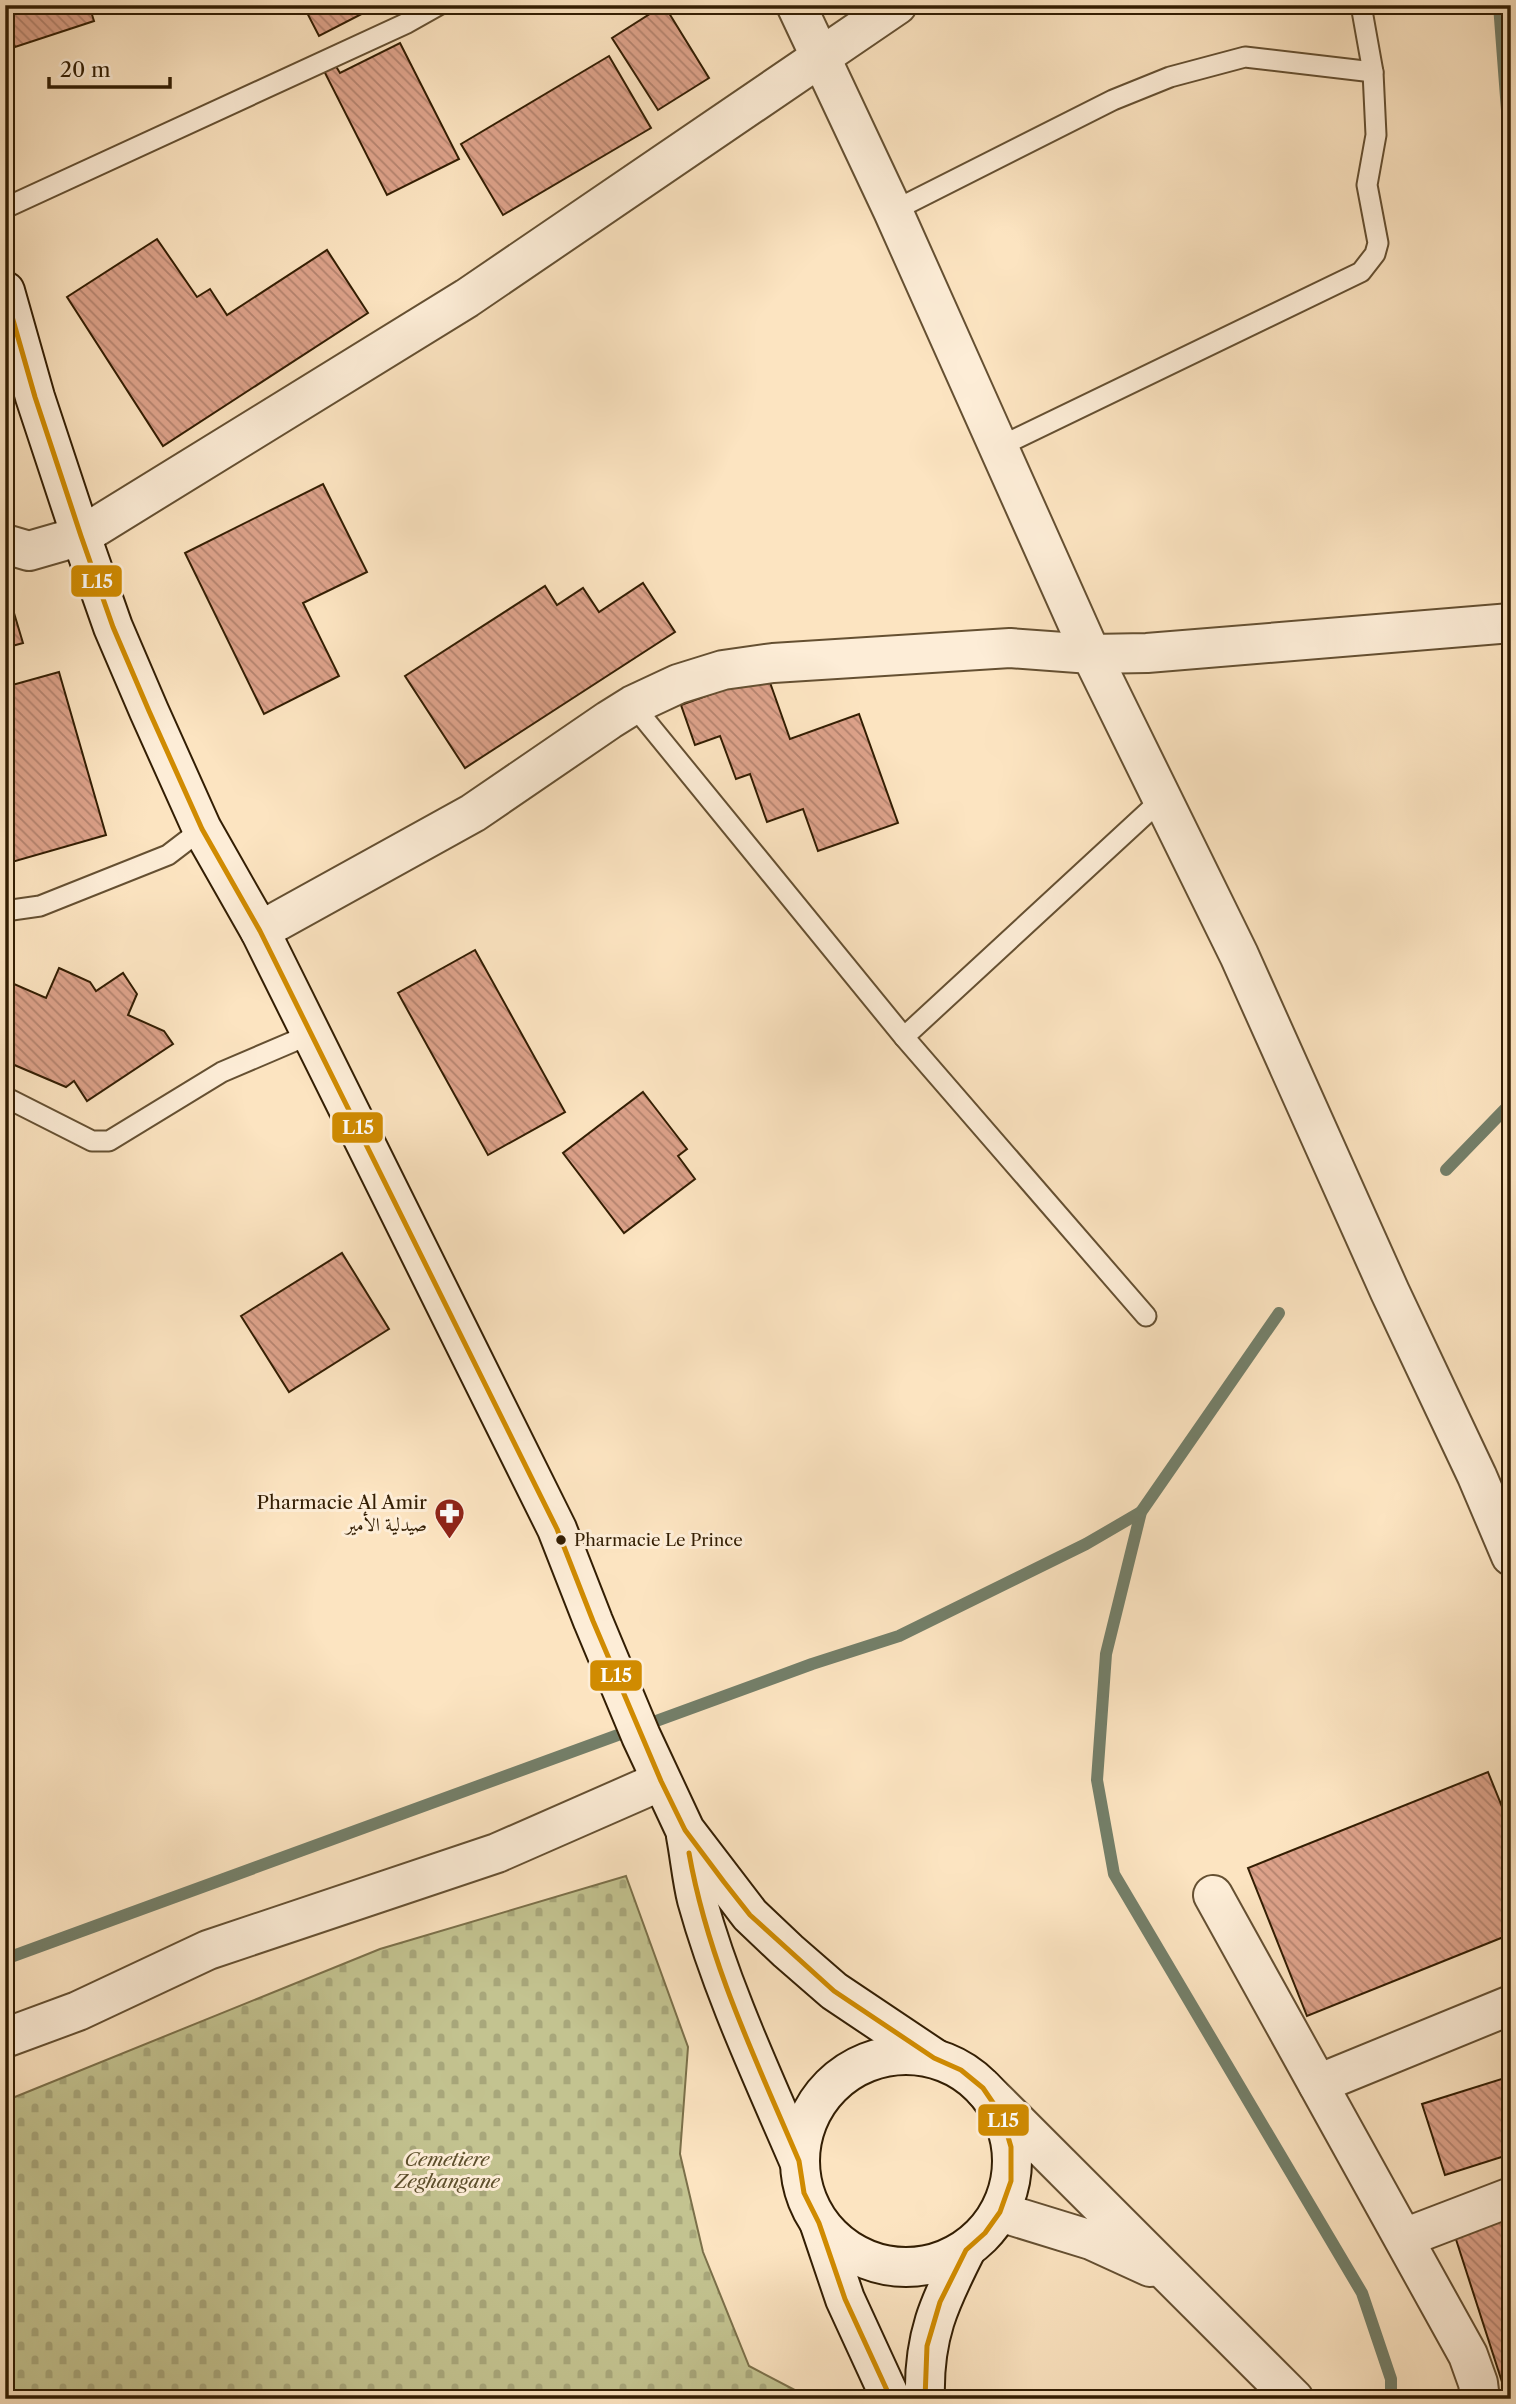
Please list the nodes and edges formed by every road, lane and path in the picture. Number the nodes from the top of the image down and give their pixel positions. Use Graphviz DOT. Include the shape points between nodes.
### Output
graph roads {
  1 [pos="439,5"];
  2 [pos="796,5"];
  3 [pos="898,5"];
  4 [pos="1361,5"];
  5 [pos="820,57"];
  6 [pos="1373,72"];
  7 [pos="5,208"];
  8 [pos="893,211"];
  9 [pos="5,291"];
  10 [pos="999,447"];
  11 [pos="80,536"];
  12 [pos="5,544"];
  13 [pos="1511,623"];
  14 [pos="1091,654"];
  15 [pos="633,705"];
  16 [pos="1162,799"];
  17 [pos="202,829"];
  18 [pos="5,911"];
  19 [pos="260,931"];
  20 [pos="311,1034"];
  21 [pos="904,1037"];
  22 [pos="5,1097"];
  23 [pos="1146,1316"];
  24 [pos="1511,1556"];
  25 [pos="662,1781"];
  26 [pos="685,1830"];
  27 [pos="1213,1895"];
  28 [pos="1511,2005"];
  29 [pos="5,2038"];
  30 [pos="934,2058"];
  31 [pos="1318,2084"];
  32 [pos="983,2088"];
  33 [pos="799,2161"];
  34 [pos="1511,2197"];
  35 [pos="1000,2212"];
  36 [pos="819,2223"];
  37 [pos="1404,2238"];
  38 [pos="966,2250"];
  39 [pos="1177,2281"];
  40 [pos="891,2399"];
  41 [pos="925,2399"];
  42 [pos="1294,2399"];
  43 [pos="1480,2399"];
  1 -- 7 [label="lane"];
  2 -- 5 [label="street"];
  3 -- 5 [label="street"];
  4 -- 6 [label="lane"];
  5 -- 8 [label="street"];
  5 -- 11 [label="street" via="467,298"];
  6 -- 8 [label="lane" via="1245,57 1170,77 1113,100"];
  6 -- 10 [label="lane" via="1376,135 1367,185 1378,243 1361,272"];
  8 -- 10 [label="street"];
  9 -- 11 [label="street"];
  10 -- 14 [label="street"];
  11 -- 12 [label="street" via="29,551"];
  11 -- 17 [label="street" via="113,627"];
  13 -- 14 [label="street"];
  14 -- 15 [label="street" via="1010,648 773,663 723,670"];
  14 -- 16 [label="street"];
  15 -- 19 [label="street" via="473,813"];
  15 -- 21 [label="lane"];
  16 -- 21 [label="lane"];
  16 -- 24 [label="street" via="1239,955"];
  17 -- 18 [label="lane" via="168,855 40,906"];
  17 -- 19 [label="street"];
  19 -- 20 [label="street"];
  20 -- 22 [label="lane" via="222,1072 109,1141 92,1141"];
  20 -- 25 [label="street" via="557,1529"];
  21 -- 23 [label="lane"];
  25 -- 26 [label="street"];
  25 -- 29 [label="street" via="497,1853 208,1950 78,2011"];
  26 -- 30 [label="street" via="750,1915 788,1951 834,1992"];
  26 -- 33 [label="street" via="697,1898 720,1973"];
  27 -- 31 [label="street"];
  28 -- 31 [label="street"];
  30 -- 32 [label="street" via="961,2070"];
  30 -- 33 [label="street" via="902,2054 870,2060 841,2076 819,2099 804,2128"];
  31 -- 37 [label="street"];
  32 -- 35 [label="street" via="1002,2116 1012,2147 1010,2181"];
  32 -- 39 [label="street"];
  33 -- 36 [label="street" via="804,2193"];
  34 -- 37 [label="street"];
  35 -- 38 [label="street"];
  35 -- 39 [label="street" via="1091,2240"];
  36 -- 38 [label="street" via="849,2251 887,2267 915,2268"];
  36 -- 40 [label="street" via="845,2299"];
  37 -- 43 [label="street" via="1468,2355"];
  38 -- 41 [label="street" via="932,2324"];
  39 -- 42 [label="street"];
}
